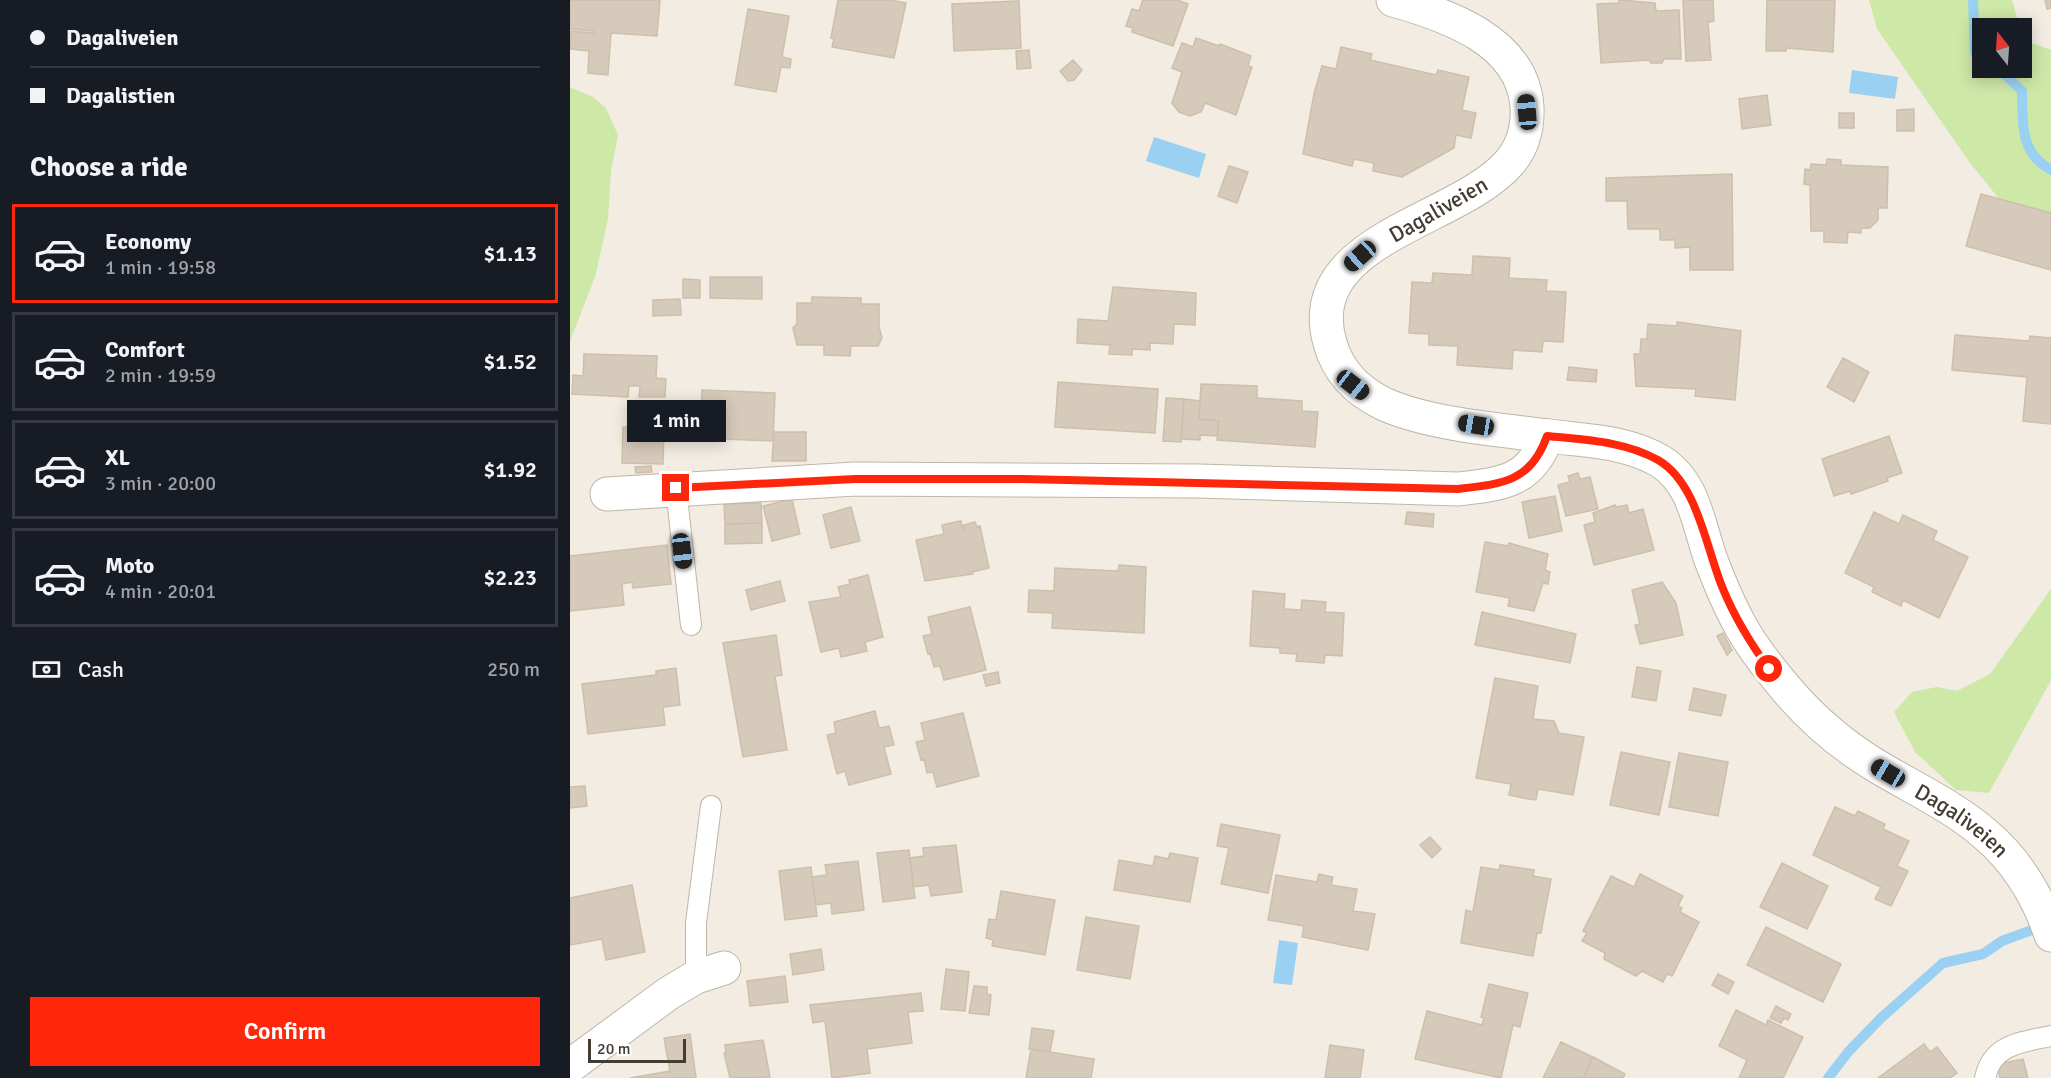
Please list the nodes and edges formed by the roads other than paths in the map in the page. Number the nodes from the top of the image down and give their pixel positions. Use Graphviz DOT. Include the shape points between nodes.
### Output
graph roads {
  1 [pos="1393,0"];
  2 [pos="1547,436"];
  3 [pos="676,488"];
  4 [pos="607,494"];
  5 [pos="691,625"];
  6 [pos="711,806"];
  7 [pos="2051,935"];
  8 [pos="710,972"];
  9 [pos="2051,1036"];
  10 [pos="572,1060"];
  11 [pos="1985,1078"];
  1 -- 2 [label="street, Dagaliveien" via="1456,22 1499,50 1520,78 1526,95 1526,132 1508,164 1490,180 1386,238 1344,271 1326,303 1325,320 1333,352 1341,371 1353,385 1391,407 1430,418"];
  2 -- 3 [label="street" via="1540,454 1520,475 1485,486 1458,489 1023,479 855,479"];
  2 -- 7 [label="street, Dagaliveien" via="1617,444 1660,461 1674,472 1688,489 1738,622 1790,694 1836,738 1985,833 2017,867 2038,902"];
  3 -- 4 [label="street"];
  3 -- 5 [label="lane"];
  6 -- 8 [label="lane" via="696,922"];
  8 -- 10 [label="street"];
  9 -- 11 [label="lane" via="2012,1044 1999,1051 1987,1067"];
}
